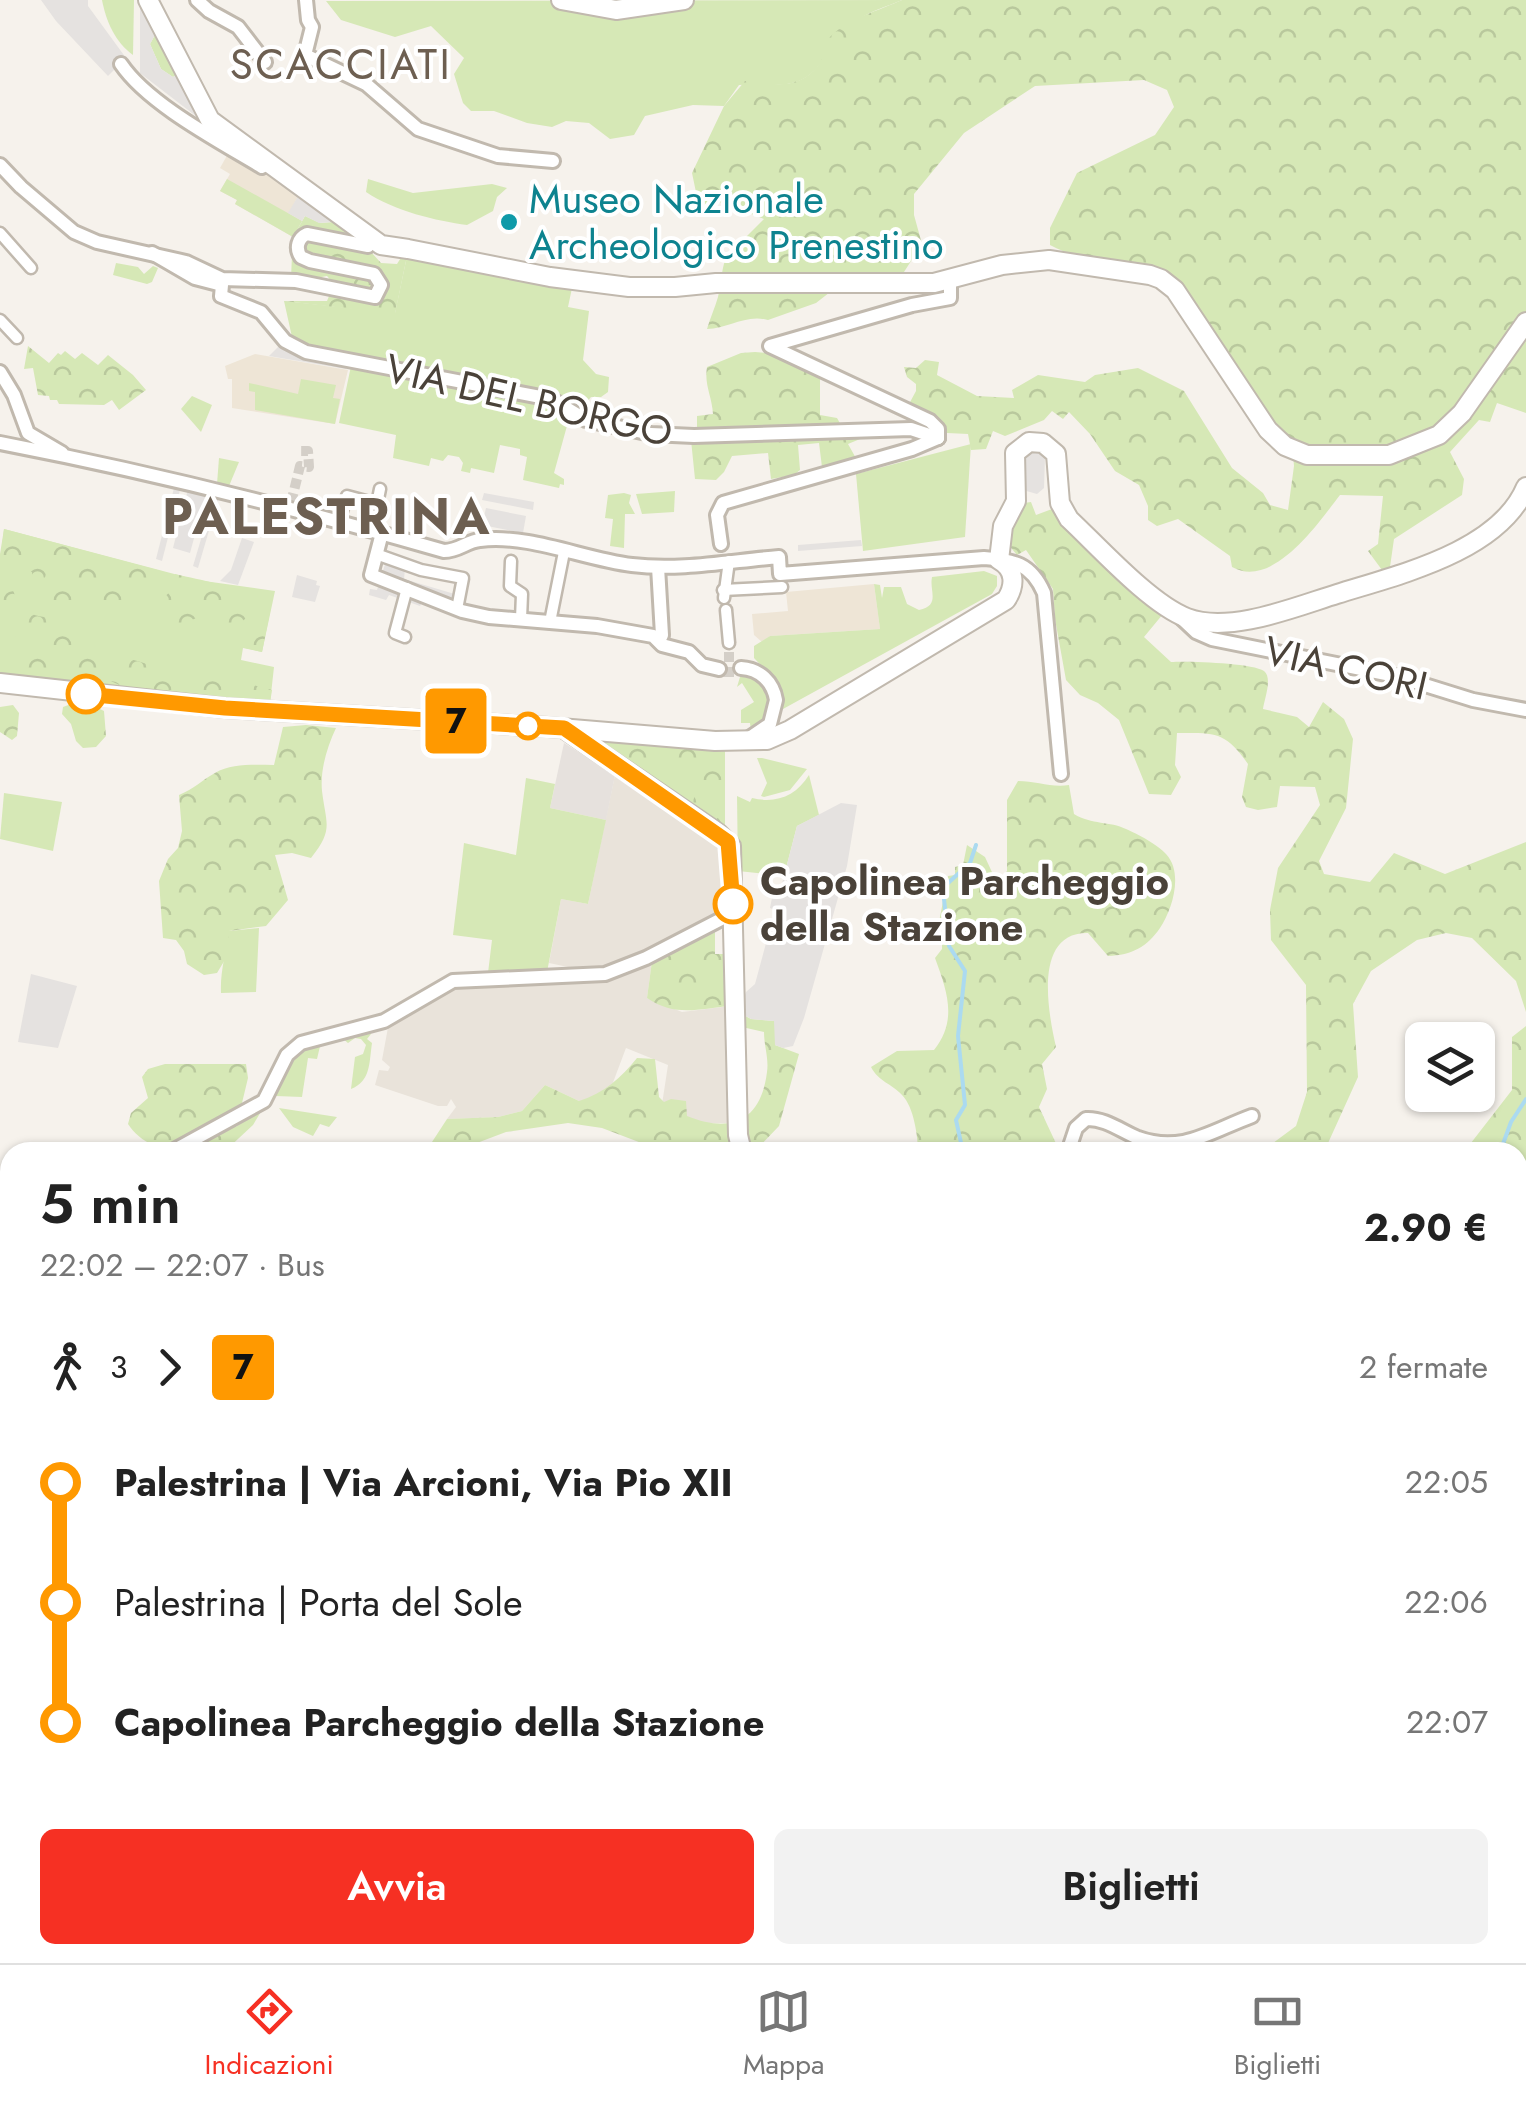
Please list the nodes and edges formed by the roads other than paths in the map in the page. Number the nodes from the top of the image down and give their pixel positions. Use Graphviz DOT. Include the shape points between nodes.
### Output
graph roads {
  1 [pos="148,0"];
  2 [pos="197,0"];
  3 [pos="306,0"];
  4 [pos="561,0"];
  5 [pos="684,0"];
  6 [pos="265,62"];
  7 [pos="120,64"];
  8 [pos="553,161"];
  9 [pos="0,165"];
  10 [pos="307,193"];
  11 [pos="0,233"];
  12 [pos="373,243"];
  13 [pos="152,252"];
  14 [pos="31,268"];
  15 [pos="950,280"];
  16 [pos="0,320"];
  17 [pos="1526,322"];
  18 [pos="18,338"];
  19 [pos="0,372"];
  20 [pos="938,438"];
  21 [pos="0,444"];
  22 [pos="47,447"];
  23 [pos="1526,487"];
  24 [pos="380,489"];
  25 [pos="338,520"];
  26 [pos="382,533"];
  27 [pos="564,552"];
  28 [pos="723,553"];
  29 [pos="376,554"];
  30 [pos="511,562"];
  31 [pos="1003,562"];
  32 [pos="658,568"];
  33 [pos="782,587"];
  34 [pos="407,588"];
  35 [pos="724,599"];
  36 [pos="456,609"];
  37 [pos="1173,611"];
  38 [pos="521,619"];
  39 [pos="550,622"];
  40 [pos="405,636"];
  41 [pos="659,641"];
  42 [pos="729,644"];
  43 [pos="719,668"];
  44 [pos="741,668"];
  45 [pos="0,686"];
  46 [pos="776,707"];
  47 [pos="1526,710"];
  48 [pos="564,728"];
  49 [pos="781,735"];
  50 [pos="742,741"];
  51 [pos="1061,774"];
  52 [pos="733,913"];
  53 [pos="1252,1116"];
  54 [pos="189,1142"];
  55 [pos="740,1142"];
  56 [pos="1071,1142"];
  57 [pos="1154,1142"];
  58 [pos="1183,1142"];
  1 -- 10 [label="street" via="207,116"];
  2 -- 6 [label="street" via="238,26"];
  3 -- 8 [label="street" via="312,27 305,55 366,84 418,128 498,156"];
  4 -- 5 [label="street" via="622,10"];
  7 -- 10 [label="street" via="159,101"];
  9 -- 13 [label="street" via="74,232"];
  10 -- 12 [label="street"];
  11 -- 14 [label="street"];
  12 -- 13 [label="street" via="313,234 303,236 298,248 305,260 374,274 381,287 369,298 296,282 222,278"];
  12 -- 15 [label="street" via="621,286"];
  13 -- 20 [label="street, VIA DEL BORGO" via="194,278 222,286 221,296 261,312 289,344 306,352 551,399 599,424 694,436 911,429"];
  15 -- 17 [label="street" via="1066,261 1161,278 1271,434 1307,455 1381,456 1439,434 1462,414"];
  15 -- 20 [label="street" via="950,298 770,346 930,422"];
  16 -- 18 [label="street"];
  19 -- 22 [label="street" via="26,428"];
  20 -- 28 [label="street" via="724,503 717,512"];
  21 -- 22 [label="street"];
  22 -- 25 [label="street"];
  23 -- 37 [label="street" via="1486,532 1404,574 1251,618 1200,621"];
  24 -- 25 [label="street" via="377,504 347,496"];
  25 -- 26 [label="street"];
  26 -- 27 [label="street" via="450,551 476,539"];
  26 -- 29 [label="street"];
  27 -- 32 [label="street"];
  27 -- 39 [label="street"];
  28 -- 31 [label="street" via="779,557 780,574"];
  28 -- 32 [label="street" via="704,564"];
  28 -- 35 [label="street"];
  29 -- 34 [label="street" via="371,575"];
  29 -- 36 [label="street" via="463,578"];
  30 -- 38 [label="street" via="510,586 522,594"];
  31 -- 37 [label="street" via="1001,533 1016,505 1015,454 1029,442 1043,443 1056,454 1065,514"];
  31 -- 49 [label="street" via="1013,583 1000,604"];
  31 -- 51 [label="street" via="1012,559 1038,580 1044,594"];
  32 -- 41 [label="street"];
  33 -- 35 [label="street"];
  34 -- 36 [label="street"];
  34 -- 40 [label="street" via="395,633"];
  35 -- 42 [label="street"];
  36 -- 38 [label="street"];
  37 -- 47 [label="street, VIA CORI" via="1212,639"];
  38 -- 39 [label="street"];
  39 -- 41 [label="street"];
  41 -- 43 [label="street"];
  44 -- 46 [label="street" via="767,680"];
  45 -- 48 [label="street" via="212,707"];
  46 -- 49 [label="street"];
  46 -- 50 [label="street" via="768,727"];
  48 -- 50 [label="street"];
  48 -- 52 [label="street" via="728,842"];
  49 -- 50 [label="street"];
  52 -- 54 [label="street" via="605,974 453,980 384,1021 301,1042 286,1055 264,1101"];
  52 -- 55 [label="street"];
  53 -- 58 [label="street"];
  56 -- 57 [label="street" via="1086,1118"];
}
